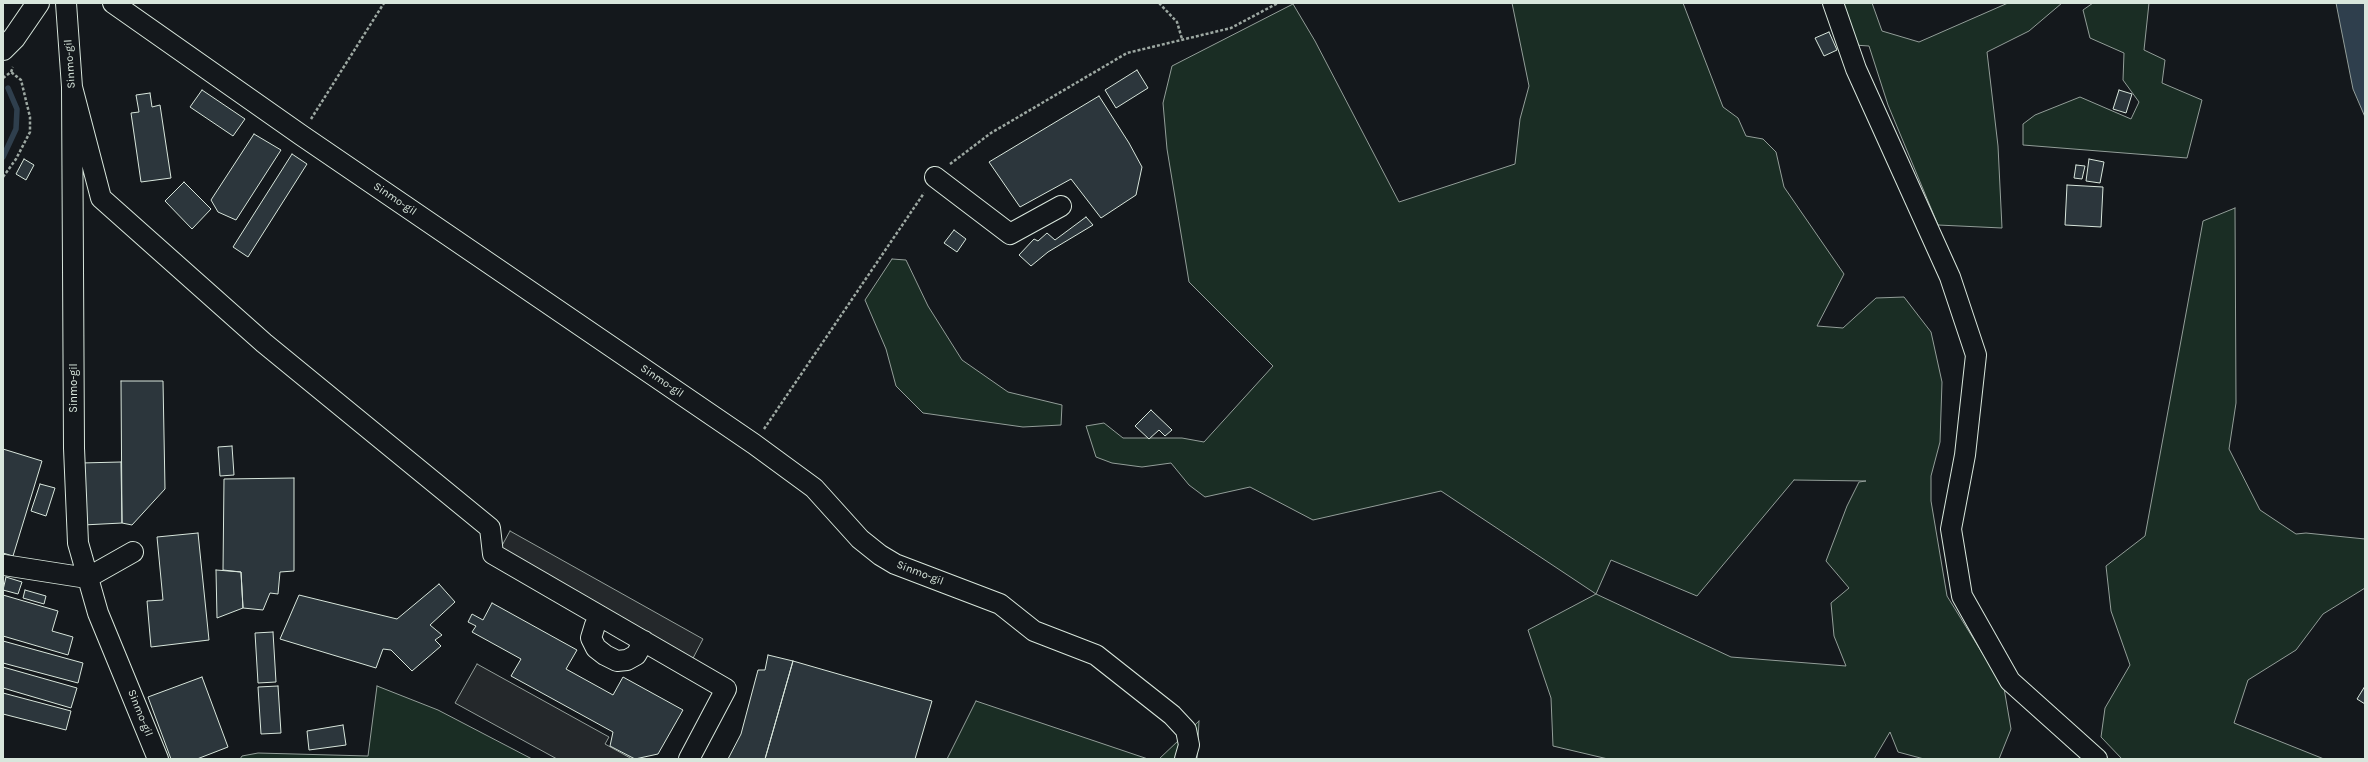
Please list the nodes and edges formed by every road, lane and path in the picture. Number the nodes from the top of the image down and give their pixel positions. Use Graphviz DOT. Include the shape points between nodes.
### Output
graph roads {
  1 [pos="38,3"];
  2 [pos="66,3"];
  3 [pos="113,3"];
  4 [pos="384,3"];
  5 [pos="1159,3"];
  6 [pos="1278,3"];
  7 [pos="1833,3"];
  8 [pos="1182,39"];
  9 [pos="3,49"];
  10 [pos="11,72"];
  11 [pos="72,87"];
  12 [pos="301,135"];
  13 [pos="3,177"];
  14 [pos="935,177"];
  15 [pos="1061,206"];
  16 [pos="754,444"];
  17 [pos="133,552"];
  18 [pos="4,565"];
  19 [pos="87,578"];
  20 [pos="602,617"];
  21 [pos="644,641"];
  22 [pos="158,759"];
  23 [pos="689,759"];
  24 [pos="1185,759"];
  25 [pos="2097,759"];
  1 -- 9 [label="main road" via="14,38"];
  2 -- 11 [label="street, Sinmo-gil"];
  3 -- 12 [label="street, Sinmo-gil"];
  4 -- 12 [label="path"];
  5 -- 8 [label="path" via="1177,22"];
  6 -- 8 [label="path" via="1231,28"];
  7 -- 25 [label="street" via="1856,69 1950,277 1976,355 1965,455 1951,529 1962,596 2010,682"];
  8 -- 14 [label="path" via="1159,47 1127,53 991,133"];
  10 -- 13 [label="path" via="21,80 30,117 30,132"];
  11 -- 19 [label="street, Sinmo-gil" via="74,448 78,543"];
  11 -- 20 [label="street" via="101,198 264,343 490,528 493,554"];
  12 -- 16 [label="street, Sinmo-gil"];
  14 -- 15 [label="street" via="1010,234"];
  14 -- 16 [label="path"];
  16 -- 24 [label="street, Sinmo-gil" via="814,488 860,539 880,555 896,564 1000,604 1034,631 1096,655 1172,715 1186,730 1189,745"];
  17 -- 19 [label="street"];
  18 -- 19 [label="street"];
  19 -- 22 [label="street, Sinmo-gil" via="98,613"];
  20 -- 21 [label="street"];
  20 -- 21 [label="street" via="595,625 591,638 596,648 616,661 627,660 636,655"];
  21 -- 23 [label="street" via="726,689"];
}
